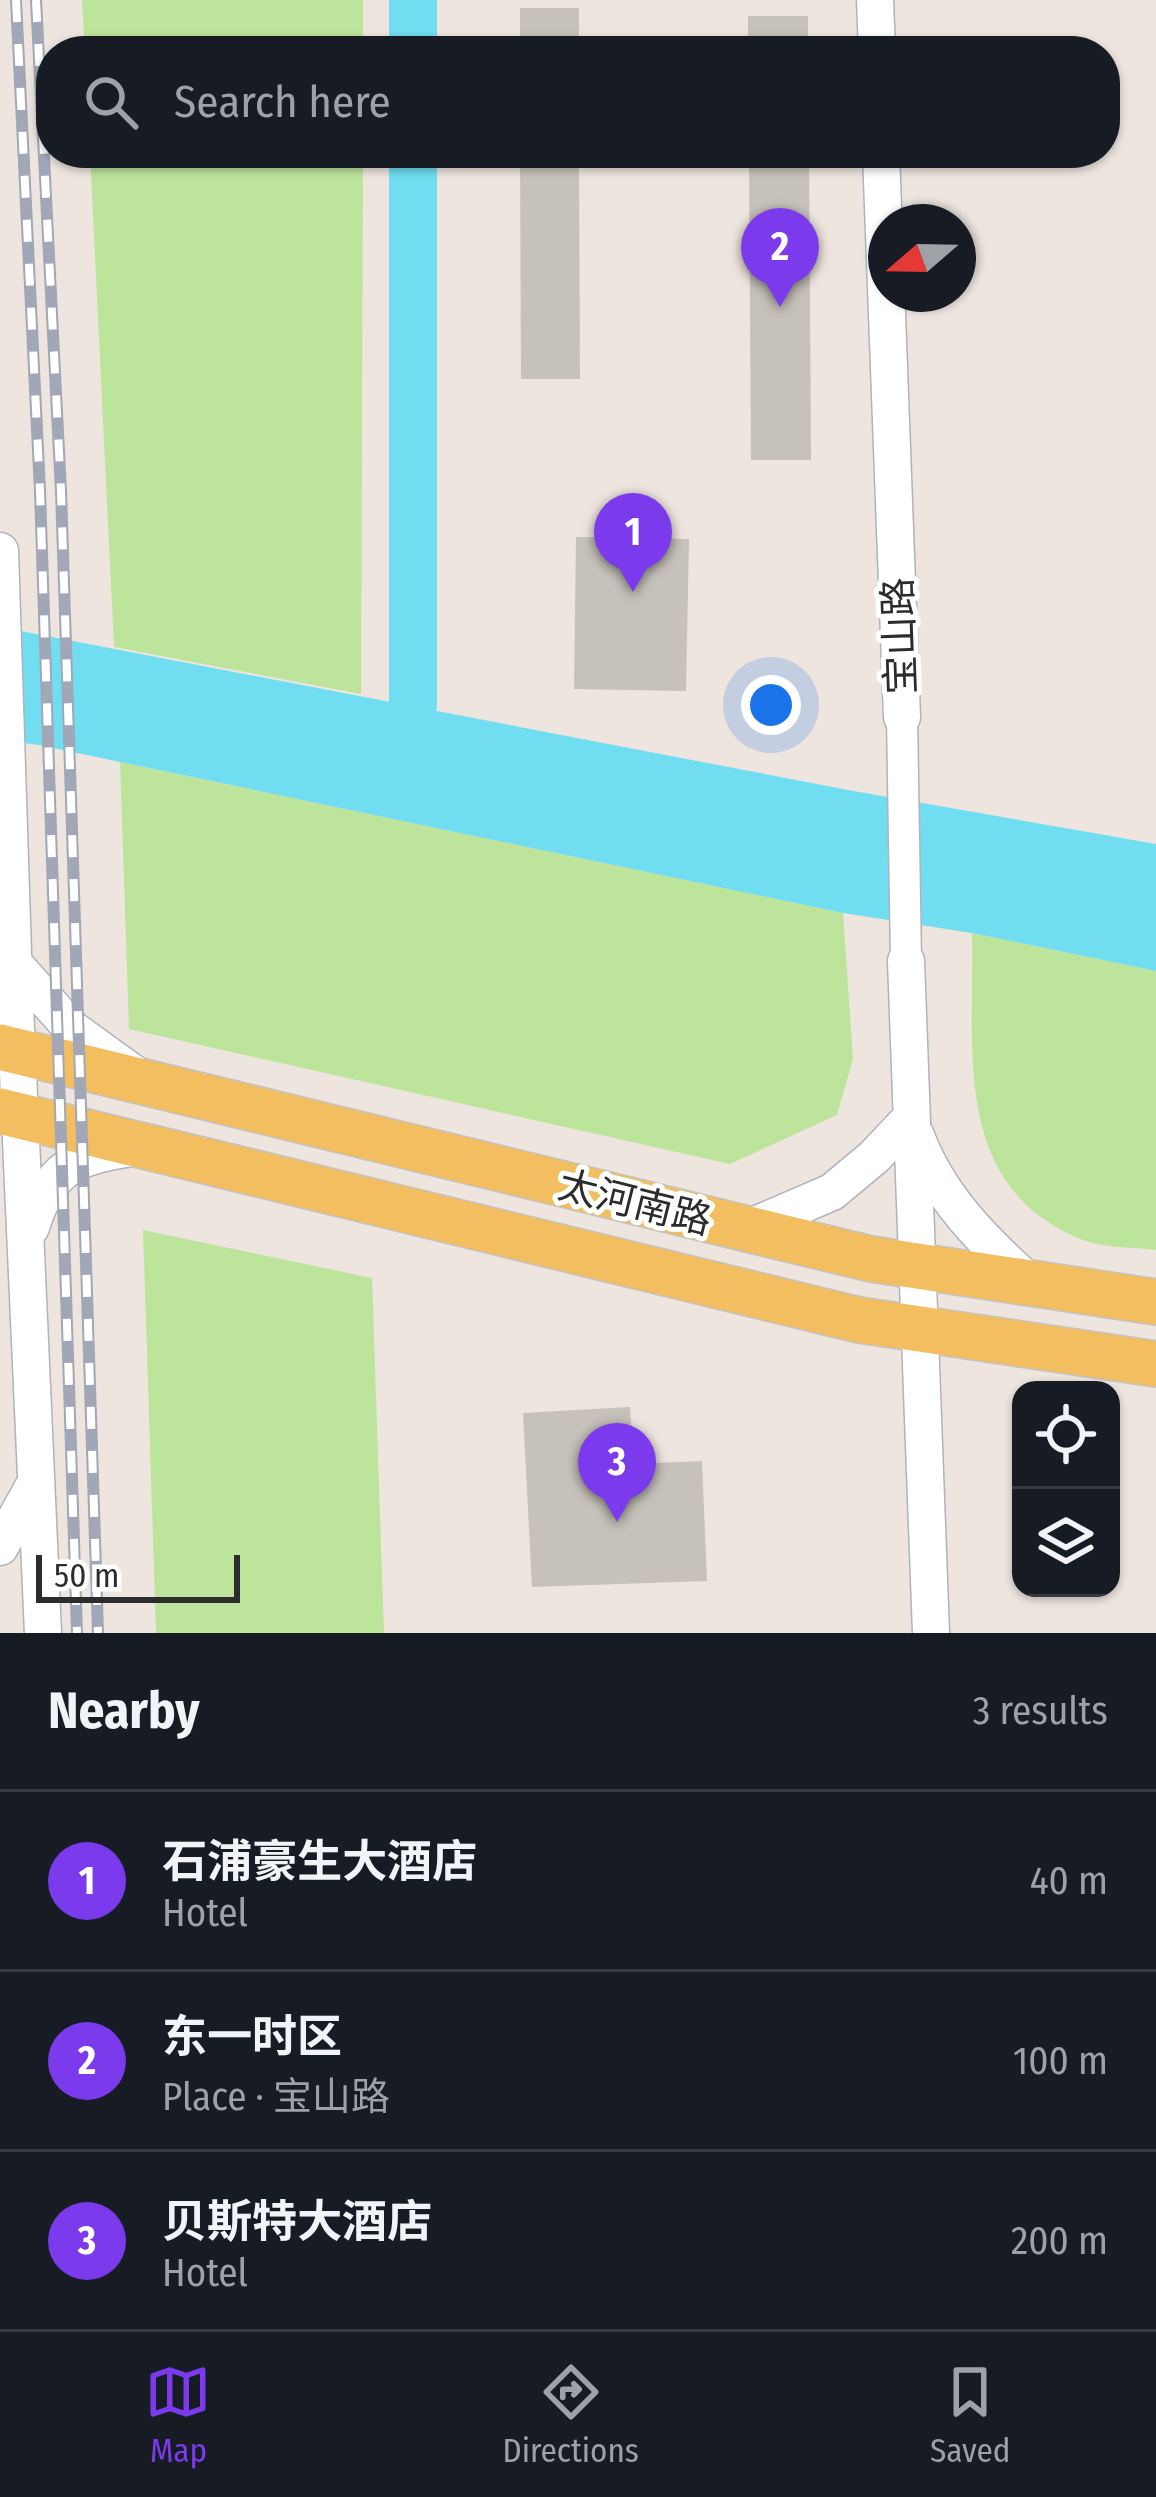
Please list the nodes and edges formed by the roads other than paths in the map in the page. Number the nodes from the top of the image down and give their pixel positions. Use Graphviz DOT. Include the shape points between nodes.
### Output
graph roads {
  1 [pos="875,0"];
  2 [pos="876,36"];
  3 [pos="882,168"];
  4 [pos="0,551"];
  5 [pos="902,717"];
  6 [pos="7,955"];
  7 [pos="906,961"];
  8 [pos="9,1050"];
  9 [pos="135,1080"];
  10 [pos="10,1113"];
  11 [pos="910,1119"];
  12 [pos="161,1150"];
  13 [pos="746,1228"];
  14 [pos="27,1242"];
  15 [pos="916,1266"];
  16 [pos="1030,1282"];
  17 [pos="1156,1302"];
  18 [pos="919,1328"];
  19 [pos="1156,1364"];
  20 [pos="37,1480"];
  21 [pos="0,1547"];
  22 [pos="43,1633"];
  23 [pos="932,1633"];
  1 -- 2 [label="street"];
  3 -- 5 [label="street, 宝山路"];
  4 -- 6 [label="street"];
  5 -- 7 [label="street, 宝山路"];
  6 -- 8 [label="street"];
  6 -- 9 [label="street" via="72,1029"];
  7 -- 11 [label="street, 宝山路"];
  8 -- 9 [label="main road, 太河南路"];
  8 -- 10 [label="street"];
  9 -- 13 [label="main road, 太河南路"];
  10 -- 12 [label="main road, 太河南路"];
  10 -- 14 [label="street"];
  11 -- 13 [label="street" via="832,1192"];
  11 -- 15 [label="street, 宝山路"];
  11 -- 16 [label="street" via="945,1192"];
  12 -- 14 [label="street" via="88,1154 64,1170 40,1198"];
  12 -- 18 [label="main road, 太河南路"];
  13 -- 15 [label="main road, 太河南路"];
  14 -- 20 [label="street"];
  15 -- 16 [label="main road, 太河南路"];
  15 -- 18 [label="street, 宝山路"];
  16 -- 17 [label="main road, 太河南路"];
  18 -- 19 [label="main road, 太河南路"];
  18 -- 23 [label="street, 宝山路"];
  20 -- 21 [label="street"];
  20 -- 22 [label="street"];
}
